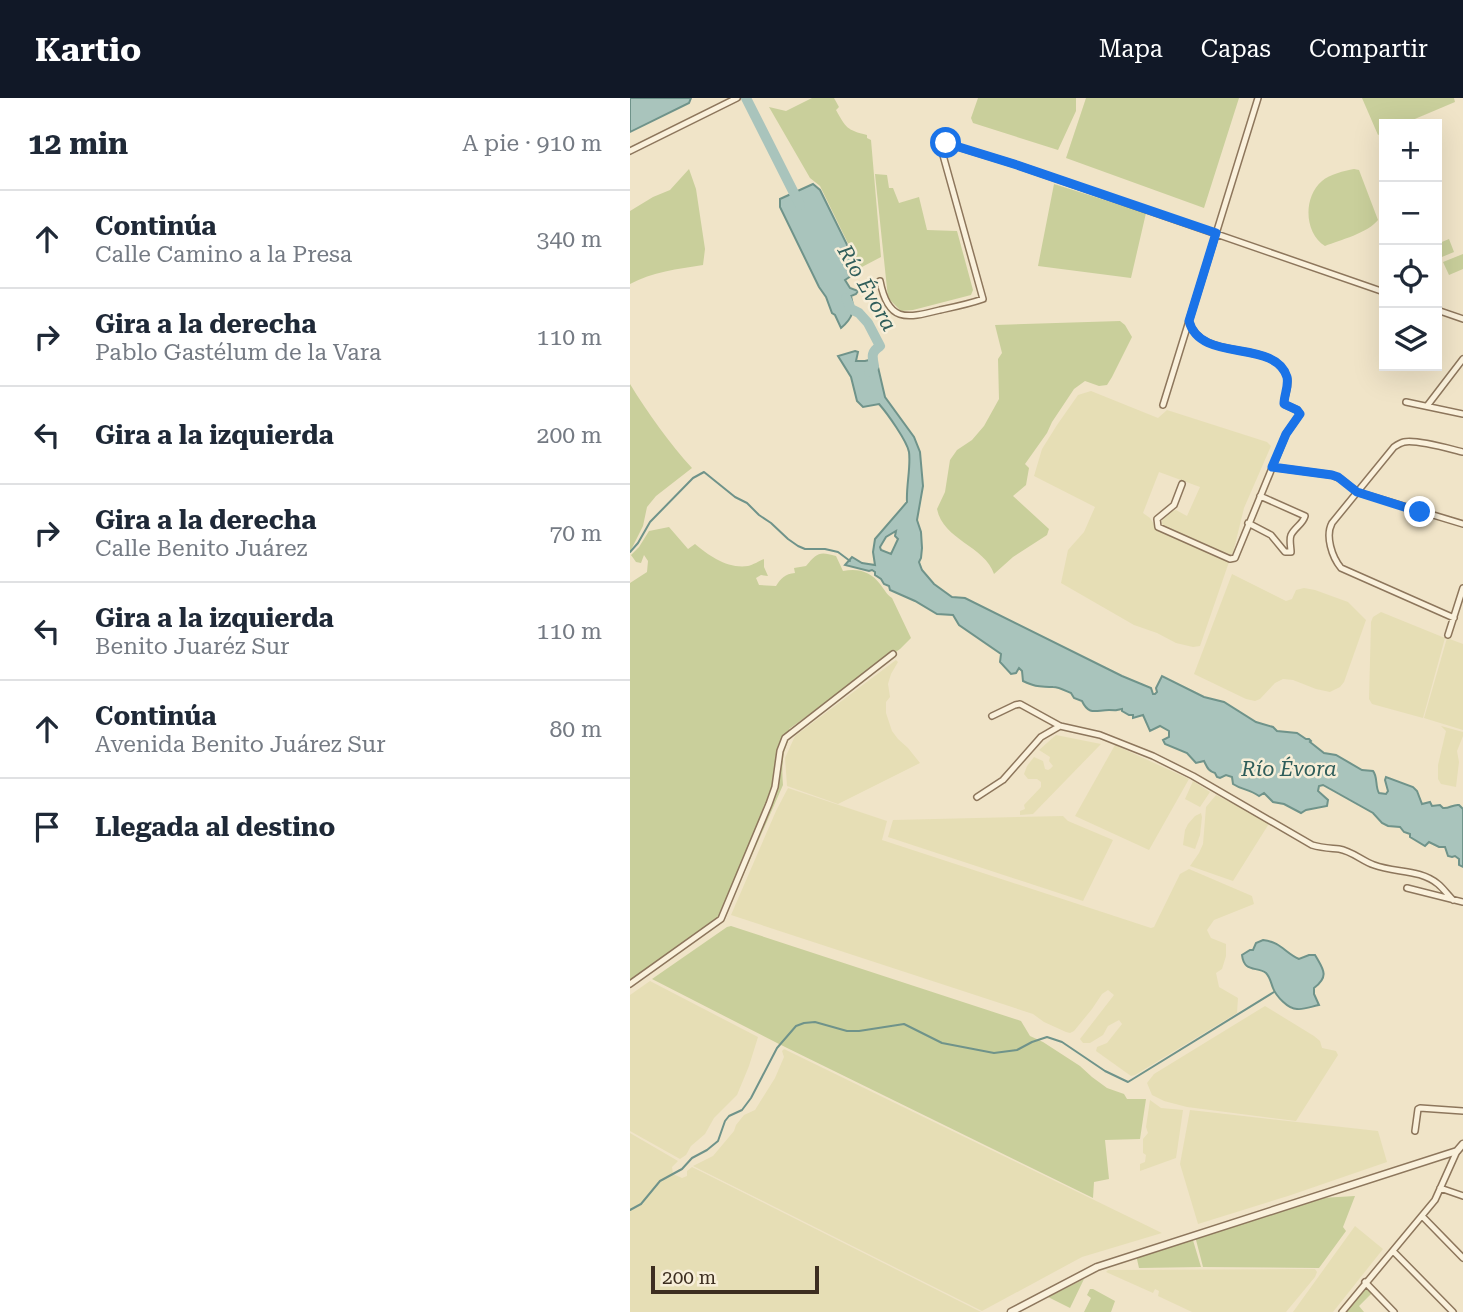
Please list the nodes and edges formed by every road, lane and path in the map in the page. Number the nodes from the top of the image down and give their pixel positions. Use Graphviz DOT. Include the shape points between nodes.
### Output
graph roads {
  1 [pos="737,98"];
  2 [pos="1258,98"];
  3 [pos="630,151"];
  4 [pos="1216,233"];
  5 [pos="880,281"];
  6 [pos="1379,290"];
  7 [pos="1442,312"];
  8 [pos="1463,319"];
  9 [pos="1189,321"];
  10 [pos="1463,359"];
  11 [pos="1452,372"];
  12 [pos="1463,375"];
  13 [pos="1406,402"];
  14 [pos="1163,405"];
  15 [pos="1427,406"];
  16 [pos="1463,414"];
  17 [pos="1463,452"];
  18 [pos="1272,467"];
  19 [pos="1182,484"];
  20 [pos="1357,492"];
  21 [pos="1260,496"];
  22 [pos="1248,523"];
  23 [pos="1463,524"];
  24 [pos="1463,588"];
  25 [pos="1454,618"];
  26 [pos="1448,635"];
  27 [pos="893,654"];
  28 [pos="992,716"];
  29 [pos="1060,726"];
  30 [pos="977,797"];
  31 [pos="1407,888"];
  32 [pos="1452,900"];
  33 [pos="1463,902"];
  34 [pos="630,984"];
  35 [pos="1463,1111"];
  36 [pos="1415,1131"];
  37 [pos="1463,1143"];
  38 [pos="1458,1151"];
  39 [pos="1440,1188"];
  40 [pos="1463,1196"];
  41 [pos="1422,1216"];
  42 [pos="1392,1251"];
  43 [pos="1463,1258"];
  44 [pos="1365,1282"];
  45 [pos="1011,1312"];
  46 [pos="1342,1312"];
  47 [pos="1394,1312"];
  48 [pos="1452,1312"];
  1 -- 3 [label="street"];
  2 -- 4 [label="street"];
  4 -- 5 [label="street" via="950,143 941,148 983,299 915,316 902,315 888,306"];
  4 -- 6 [label="street"];
  4 -- 9 [label="street"];
  7 -- 8 [label="street"];
  9 -- 14 [label="street"];
  9 -- 18 [label="street" via="1203,340 1258,355 1284,370 1288,380 1284,404 1300,414"];
  10 -- 11 [label="street"];
  11 -- 12 [label="street"];
  11 -- 15 [label="street"];
  13 -- 15 [label="street"];
  15 -- 16 [label="street"];
  17 -- 20 [label="street" via="1402,442"];
  18 -- 20 [label="street" via="1332,475"];
  18 -- 21 [label="street"];
  19 -- 22 [label="street" via="1174,505 1157,519 1158,527 1230,559 1235,558"];
  20 -- 23 [label="street"];
  20 -- 25 [label="street" via="1328,529 1338,566"];
  21 -- 22 [label="street"];
  21 -- 22 [label="street" via="1305,516 1290,537 1292,550 1282,549 1270,535"];
  24 -- 25 [label="street"];
  25 -- 26 [label="street"];
  27 -- 34 [label="street" via="785,738 769,804 721,919"];
  28 -- 29 [label="street" via="1020,704"];
  29 -- 30 [label="street" via="1041,737 1013,771"];
  29 -- 32 [label="street" via="1100,735 1153,756 1312,845 1346,850 1375,866 1418,874 1439,885"];
  31 -- 32 [label="street"];
  32 -- 33 [label="street"];
  35 -- 36 [label="street" via="1420,1108"];
  37 -- 38 [label="street"];
  38 -- 39 [label="street"];
  38 -- 45 [label="street" via="1097,1267"];
  39 -- 40 [label="street"];
  39 -- 41 [label="street"];
  41 -- 42 [label="street"];
  41 -- 43 [label="street"];
  42 -- 44 [label="street"];
  42 -- 48 [label="street"];
  44 -- 46 [label="street"];
  44 -- 47 [label="street"];
}
